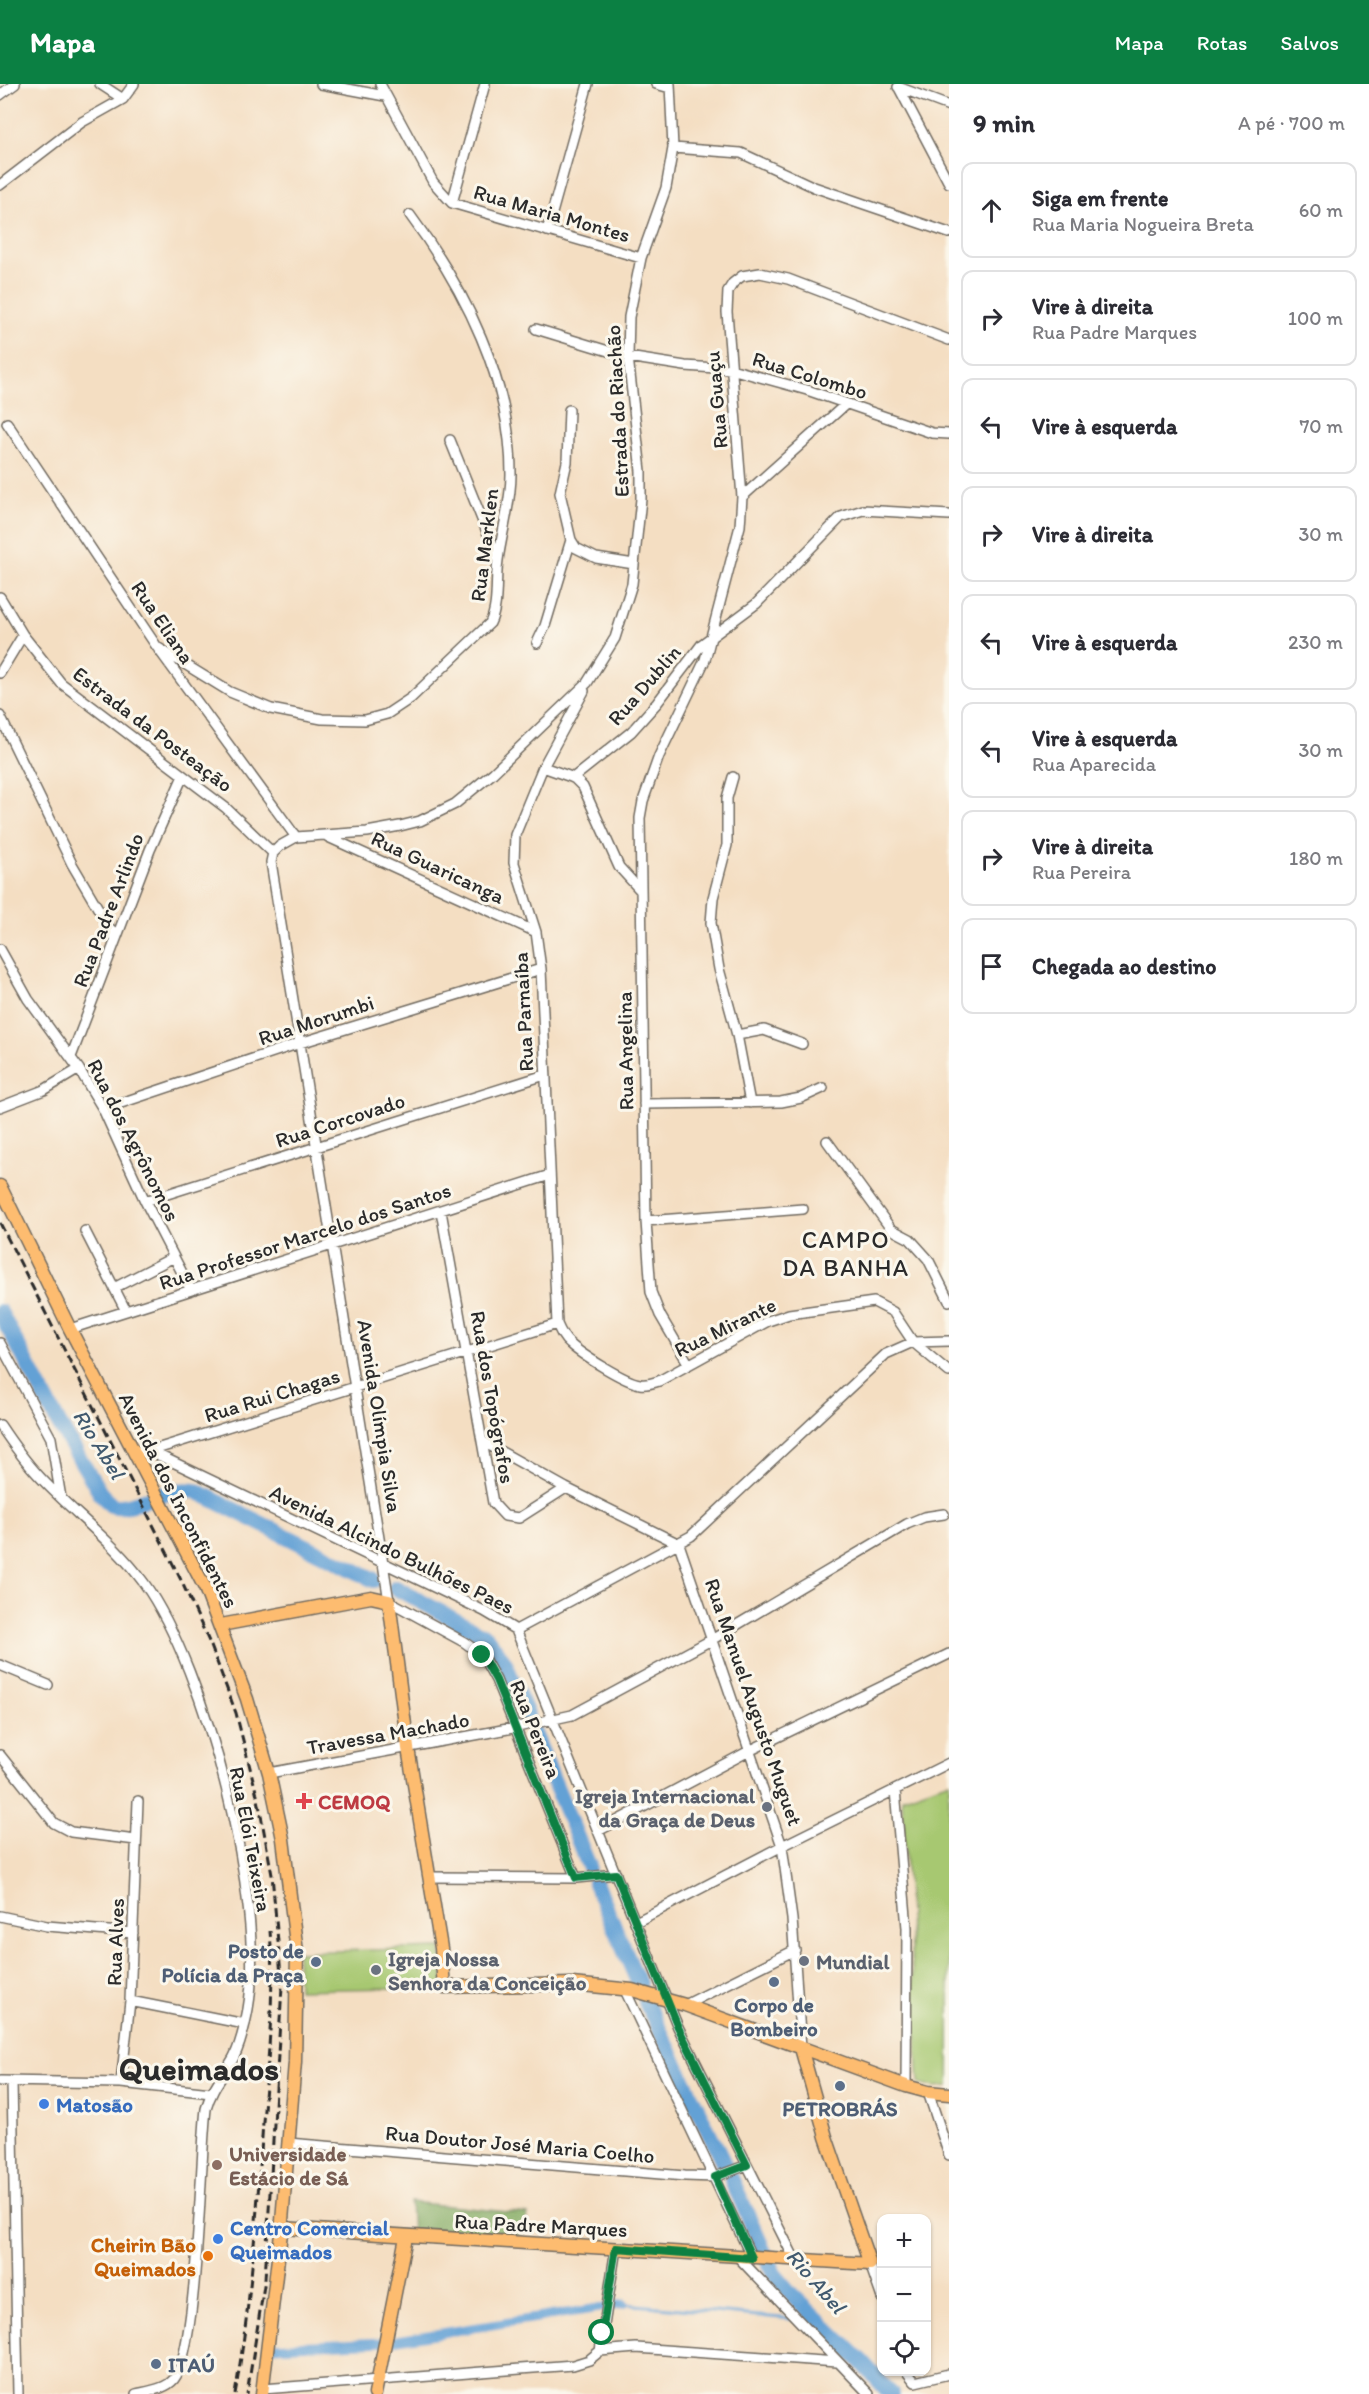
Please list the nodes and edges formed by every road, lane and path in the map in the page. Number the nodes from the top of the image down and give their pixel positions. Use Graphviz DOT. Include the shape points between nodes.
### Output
graph roads {
  1 [pos="15,84"];
  2 [pos="100,84"];
  3 [pos="134,84"];
  4 [pos="321,84"];
  5 [pos="380,84"];
  6 [pos="485,84"];
  7 [pos="588,84"];
  8 [pos="656,84"];
  9 [pos="670,86"];
  10 [pos="897,86"];
  11 [pos="0,95"];
  12 [pos="386,96"];
  13 [pos="123,99"];
  14 [pos="949,106"];
  15 [pos="673,148"];
  16 [pos="949,183"];
  17 [pos="0,185"];
  18 [pos="452,203"];
  19 [pos="410,215"];
  20 [pos="547,231"];
  21 [pos="949,233"];
  22 [pos="641,258"];
  23 [pos="536,329"];
  24 [pos="949,340"];
  25 [pos="628,357"];
  26 [pos="731,369"];
  27 [pos="846,404"];
  28 [pos="569,410"];
  29 [pos="7,423"];
  30 [pos="949,434"];
  31 [pos="450,440"];
  32 [pos="742,497"];
  33 [pos="949,515"];
  34 [pos="570,540"];
  35 [pos="498,559"];
  36 [pos="634,564"];
  37 [pos="0,597"];
  38 [pos="23,634"];
  39 [pos="712,635"];
  40 [pos="537,643"];
  41 [pos="157,647"];
  42 [pos="0,673"];
  43 [pos="588,683"];
  44 [pos="0,716"];
  45 [pos="669,734"];
  46 [pos="543,767"];
  47 [pos="183,776"];
  48 [pos="733,777"];
  49 [pos="573,778"];
  50 [pos="326,835"];
  51 [pos="296,837"];
  52 [pos="273,854"];
  53 [pos="641,891"];
  54 [pos="536,932"];
  55 [pos="116,939"];
  56 [pos="0,949"];
  57 [pos="542,969"];
  58 [pos="737,1035"];
  59 [pos="300,1043"];
  60 [pos="801,1044"];
  61 [pos="71,1057"];
  62 [pos="79,1069"];
  63 [pos="545,1075"];
  64 [pos="823,1089"];
  65 [pos="750,1103"];
  66 [pos="644,1104"];
  67 [pos="0,1107"];
  68 [pos="103,1109"];
  69 [pos="827,1141"];
  70 [pos="317,1146"];
  71 [pos="550,1175"];
  72 [pos="0,1186"];
  73 [pos="145,1201"];
  74 [pos="803,1209"];
  75 [pos="441,1211"];
  76 [pos="646,1221"];
  77 [pos="85,1231"];
  78 [pos="332,1245"];
  79 [pos="174,1257"];
  80 [pos="114,1288"];
  81 [pos="191,1290"];
  82 [pos="949,1301"];
  83 [pos="126,1311"];
  84 [pos="557,1323"];
  85 [pos="70,1329"];
  86 [pos="949,1341"];
  87 [pos="913,1342"];
  88 [pos="0,1343"];
  89 [pos="467,1352"];
  90 [pos="688,1363"];
  91 [pos="949,1372"];
  92 [pos="355,1388"];
  93 [pos="0,1425"];
  94 [pos="482,1441"];
  95 [pos="133,1451"];
  96 [pos="150,1451"];
  97 [pos="566,1488"];
  98 [pos="61,1498"];
  99 [pos="944,1514"];
  100 [pos="679,1544"];
  101 [pos="384,1569"];
  102 [pos="388,1597"];
  103 [pos="221,1625"];
  104 [pos="516,1630"];
  105 [pos="713,1639"];
  106 [pos="949,1654"];
  107 [pos="0,1665"];
  108 [pos="48,1685"];
  109 [pos="553,1720"];
  110 [pos="517,1727"];
  111 [pos="408,1748"];
  112 [pos="751,1750"];
  113 [pos="0,1755"];
  114 [pos="949,1763"];
  115 [pos="269,1773"];
  116 [pos="895,1790"];
  117 [pos="138,1801"];
  118 [pos="598,1831"];
  119 [pos="136,1840"];
  120 [pos="782,1846"];
  121 [pos="612,1874"];
  122 [pos="429,1877"];
  123 [pos="579,1877"];
  124 [pos="0,1916"];
  125 [pos="636,1922"];
  126 [pos="133,1933"];
  127 [pos="795,1950"];
  128 [pos="628,1989"];
  129 [pos="660,1997"];
  130 [pos="130,2001"];
  131 [pos="686,2005"];
  132 [pos="245,2024"];
  133 [pos="801,2048"];
  134 [pos="0,2081"];
  135 [pos="12,2081"];
  136 [pos="121,2083"];
  137 [pos="906,2086"];
  138 [pos="927,2092"];
  139 [pos="212,2093"];
  140 [pos="949,2094"];
  141 [pos="288,2143"];
  142 [pos="949,2155"];
  143 [pos="743,2167"];
  144 [pos="717,2176"];
  145 [pos="282,2228"];
  146 [pos="406,2237"];
  147 [pos="616,2248"];
  148 [pos="738,2257"];
  149 [pos="754,2258"];
  150 [pos="791,2260"];
  151 [pos="870,2264"];
  152 [pos="877,2284"];
  153 [pos="600,2350"];
  154 [pos="837,2362"];
  155 [pos="949,2374"];
  156 [pos="910,2376"];
  157 [pos="378,2381"];
  158 [pos="165,2391"];
  159 [pos="263,2392"];
  160 [pos="18,2394"];
  161 [pos="136,2394"];
  162 [pos="375,2394"];
  163 [pos="869,2394"];
  1 -- 11 [label="street"];
  2 -- 13 [label="street"];
  3 -- 13 [label="street"];
  4 -- 12 [label="street"];
  5 -- 12 [label="street"];
  6 -- 18 [label="street"];
  7 -- 20 [label="street"];
  8 -- 9 [label="street"];
  9 -- 15 [label="street, Estrada do Riachão"];
  10 -- 14 [label="street"];
  10 -- 16 [label="street"];
  12 -- 18 [label="street" via="433,182"];
  13 -- 17 [label="street" via="82,122"];
  15 -- 21 [label="street" via="741,153 806,184"];
  15 -- 22 [label="street, Estrada do Riachão" via="666,189"];
  18 -- 20 [label="street, Rua Maria Montes"];
  19 -- 35 [label="street, Rua Marklen" via="448,273 485,349 499,388 511,476 509,511"];
  20 -- 22 [label="street, Rua Maria Montes"];
  22 -- 25 [label="street, Estrada do Riachão" via="631,300"];
  23 -- 25 [label="street, Rua Colombo"];
  24 -- 26 [label="street, Rua Guaçu" via="788,279 748,274 732,283 727,298"];
  25 -- 26 [label="street, Rua Colombo"];
  25 -- 36 [label="street, Estrada do Riachão" via="641,471"];
  26 -- 27 [label="street, Rua Colombo"];
  26 -- 32 [label="street, Rua Guaçu"];
  27 -- 30 [label="street, Rua Colombo" via="932,433"];
  27 -- 32 [label="street"];
  28 -- 34 [label="street" via="567,462 560,493"];
  29 -- 41 [label="street, Rua Eliana"];
  31 -- 35 [label="street"];
  32 -- 39 [label="street, Rua Guaçu" via="740,526"];
  33 -- 39 [label="street" via="863,510 844,514 756,604"];
  34 -- 36 [label="street" via="576,548 596,558"];
  34 -- 40 [label="street"];
  35 -- 41 [label="street, Rua Marklen" via="494,613 486,629 411,698 377,718 322,719 271,709 230,692"];
  36 -- 43 [label="street, Estrada do Riachão" via="622,620"];
  37 -- 38 [label="street, Estrada da Posteação"];
  38 -- 42 [label="street"];
  38 -- 47 [label="street, Estrada da Posteação" via="61,683"];
  39 -- 45 [label="street, Rua Guaçu" via="705,660"];
  39 -- 49 [label="street, Rua Dublin" via="631,732"];
  41 -- 51 [label="street, Rua Eliana"];
  43 -- 46 [label="street, Rua Parnaíba"];
  43 -- 50 [label="street, Estrada do Riachão" via="456,804 400,826"];
  44 -- 55 [label="street" via="72,864"];
  45 -- 53 [label="street, Rua Angelina" via="640,810"];
  46 -- 49 [label="street"];
  46 -- 54 [label="street, Rua Parnaíba" via="519,821 513,849 517,876"];
  47 -- 52 [label="street, Estrada da Posteação" via="226,808"];
  47 -- 55 [label="street, Rua Padre Arlindo"];
  48 -- 58 [label="street" via="727,798 727,845 711,916 719,969"];
  49 -- 53 [label="street" via="588,794 623,875"];
  50 -- 51 [label="street, Estrada do Riachão"];
  50 -- 54 [label="street, Rua Guaricanga"];
  51 -- 52 [label="street"];
  52 -- 59 [label="street, Avenida Olímpia Silva" via="270,871"];
  53 -- 66 [label="street, Rua Angelina"];
  54 -- 57 [label="street, Rua Parnaíba"];
  55 -- 61 [label="street, Rua Padre Arlindo"];
  56 -- 61 [label="street, Rua dos Agrônomos" via="28,999"];
  57 -- 59 [label="street, Rua Morumbi"];
  57 -- 63 [label="street, Rua Parnaíba"];
  58 -- 60 [label="street" via="764,1030"];
  58 -- 65 [label="street"];
  59 -- 68 [label="street, Rua Morumbi"];
  59 -- 70 [label="street, Avenida Olímpia Silva"];
  61 -- 62 [label="street, Rua dos Agrônomos"];
  62 -- 67 [label="street" via="44,1090"];
  62 -- 68 [label="street, Rua dos Agrônomos"];
  63 -- 70 [label="street, Rua Corcovado"];
  63 -- 71 [label="street, Rua Parnaíba"];
  64 -- 65 [label="street" via="792,1100"];
  65 -- 66 [label="street"];
  66 -- 76 [label="street, Rua Angelina"];
  68 -- 73 [label="street, Rua dos Agrônomos"];
  69 -- 82 [label="street" via="891,1229 910,1239 928,1259"];
  70 -- 73 [label="street, Rua Corcovado"];
  70 -- 78 [label="street, Avenida Olímpia Silva"];
  71 -- 75 [label="street, Rua Professor Marcelo dos Santos"];
  71 -- 84 [label="street, Rua Parnaíba"];
  72 -- 85 [label="main road, Avenida dos Inconfidentes"];
  73 -- 79 [label="street, Rua dos Agrônomos"];
  74 -- 76 [label="street"];
  75 -- 78 [label="street, Rua Professor Marcelo dos Santos"];
  75 -- 89 [label="street, Rua dos Topógrafos"];
  76 -- 90 [label="street, Rua Angelina" via="652,1299"];
  77 -- 80 [label="street"];
  78 -- 81 [label="street, Rua Professor Marcelo dos Santos"];
  78 -- 92 [label="street, Avenida Olímpia Silva"];
  79 -- 80 [label="street"];
  79 -- 81 [label="street, Rua dos Agrônomos"];
  80 -- 83 [label="street"];
  81 -- 83 [label="street, Rua Professor Marcelo dos Santos"];
  83 -- 85 [label="street, Rua Professor Marcelo dos Santos"];
  84 -- 89 [label="street, Rua Rui Chagas"];
  84 -- 90 [label="street, Rua Mirante" via="572,1346 631,1381 659,1381"];
  85 -- 95 [label="main road, Avenida dos Inconfidentes"];
  86 -- 87 [label="street"];
  87 -- 90 [label="street, Rua Mirante" via="889,1308 878,1302 866,1302 768,1321"];
  87 -- 91 [label="street, Rua Mirante"];
  87 -- 100 [label="street" via="893,1350 871,1367"];
  88 -- 98 [label="street" via="51,1438"];
  89 -- 92 [label="street, Rua Rui Chagas"];
  89 -- 94 [label="street, Rua dos Topógrafos"];
  92 -- 96 [label="street, Rua Rui Chagas"];
  92 -- 101 [label="street, Avenida Olímpia Silva"];
  93 -- 98 [label="street, Rua Elói Teixeira"];
  94 -- 97 [label="street"];
  94 -- 97 [label="street, Rua dos Topógrafos" via="493,1503 505,1516 519,1518"];
  95 -- 96 [label="street, Rua Rui Chagas"];
  95 -- 103 [label="main road, Avenida dos Inconfidentes" via="189,1553"];
  96 -- 101 [label="street, Avenida Alcindo Bulhões Paes"];
  97 -- 100 [label="street"];
  98 -- 132 [label="street, Rua Elói Teixeira" via="143,1582 179,1647 199,1699 232,1817 248,1908 252,1972"];
  99 -- 105 [label="street, Travessa Machado" via="907,1524"];
  100 -- 104 [label="street"];
  100 -- 105 [label="street, Rua Manuel Augusto Muguet"];
  101 -- 102 [label="street, Avenida Olímpia Silva"];
  101 -- 104 [label="street, Avenida Alcindo Bulhões Paes" via="484,1611"];
  102 -- 103 [label="main road, Rua Pereira"];
  102 -- 110 [label="street, Rua Pereira" via="482,1655"];
  102 -- 111 [label="main road, Avenida Olímpia Silva"];
  103 -- 115 [label="main road, Avenida dos Inconfidentes"];
  104 -- 109 [label="street, Avenida Alcindo Bulhões Paes"];
  105 -- 109 [label="street, Travessa Machado" via="572,1714"];
  105 -- 112 [label="street, Rua Manuel Augusto Muguet"];
  106 -- 112 [label="street"];
  107 -- 108 [label="street"];
  109 -- 110 [label="street, Travessa Machado"];
  109 -- 118 [label="street, Avenida Alcindo Bulhões Paes"];
  110 -- 111 [label="street, Travessa Machado"];
  110 -- 123 [label="street, Rua Pereira"];
  111 -- 115 [label="street, Travessa Machado"];
  111 -- 122 [label="main road, Avenida Olímpia Silva"];
  112 -- 118 [label="street"];
  112 -- 120 [label="street, Rua Manuel Augusto Muguet"];
  113 -- 119 [label="street" via="54,1823 71,1832"];
  114 -- 116 [label="street"];
  115 -- 141 [label="main road, Avenida dos Inconfidentes" via="289,1876 298,1990"];
  116 -- 120 [label="street"];
  116 -- 137 [label="street" via="907,1928"];
  117 -- 119 [label="street, Rua Alves"];
  118 -- 121 [label="street, Avenida Alcindo Bulhões Paes"];
  119 -- 126 [label="street, Rua Alves"];
  120 -- 125 [label="street"];
  120 -- 127 [label="street, Rua Manuel Augusto Muguet"];
  121 -- 123 [label="street"];
  121 -- 125 [label="street, Avenida Alcindo Bulhões Paes"];
  122 -- 123 [label="street"];
  122 -- 128 [label="main road, Avenida Olímpia Silva" via="444,1987 572,1984"];
  124 -- 126 [label="street" via="47,1926"];
  125 -- 129 [label="street, Avenida Alcindo Bulhões Paes"];
  126 -- 130 [label="street, Rua Alves"];
  127 -- 131 [label="street"];
  127 -- 133 [label="street, Rua Manuel Augusto Muguet"];
  128 -- 129 [label="main road"];
  128 -- 144 [label="street"];
  129 -- 131 [label="main road"];
  129 -- 143 [label="street, Avenida Alcindo Bulhões Paes"];
  130 -- 132 [label="street"];
  130 -- 136 [label="street, Rua Alves"];
  131 -- 133 [label="main road"];
  132 -- 139 [label="street, Rua Elói Teixeira" via="233,2058"];
  133 -- 137 [label="main road"];
  133 -- 151 [label="main road, Rua Manuel Augusto Muguet" via="826,2137"];
  134 -- 135 [label="street"];
  135 -- 136 [label="street"];
  135 -- 160 [label="street"];
  136 -- 139 [label="street"];
  137 -- 138 [label="main road"];
  138 -- 140 [label="main road"];
  138 -- 142 [label="street"];
  139 -- 158 [label="street, Rua Elói Teixeira" via="204,2130 187,2334 177,2374"];
  141 -- 144 [label="street, Rua Doutor José Maria Coelho"];
  141 -- 145 [label="main road, Avenida dos Inconfidentes"];
  143 -- 144 [label="street, Rua Doutor José Maria Coelho"];
  143 -- 150 [label="street, Avenida Alcindo Bulhões Paes"];
  144 -- 149 [label="street"];
  145 -- 146 [label="main road, Rua Padre Marques"];
  145 -- 159 [label="main road, Avenida dos Inconfidentes"];
  146 -- 147 [label="main road, Rua Padre Marques"];
  146 -- 157 [label="main road"];
  147 -- 148 [label="main road, Rua Padre Marques"];
  147 -- 153 [label="street"];
  148 -- 149 [label="main road, Rua Padre Marques"];
  148 -- 154 [label="street"];
  149 -- 150 [label="main road, Rua Padre Marques"];
  150 -- 151 [label="main road, Rua Padre Marques"];
  151 -- 152 [label="street, Rua Manuel Augusto Muguet"];
  153 -- 154 [label="street" via="653,2349"];
  153 -- 157 [label="street" via="589,2360 573,2365"];
  154 -- 163 [label="street"];
  155 -- 156 [label="street" via="915,2382"];
  157 -- 159 [label="street"];
  157 -- 162 [label="main road"];
  158 -- 161 [label="street"];
}
